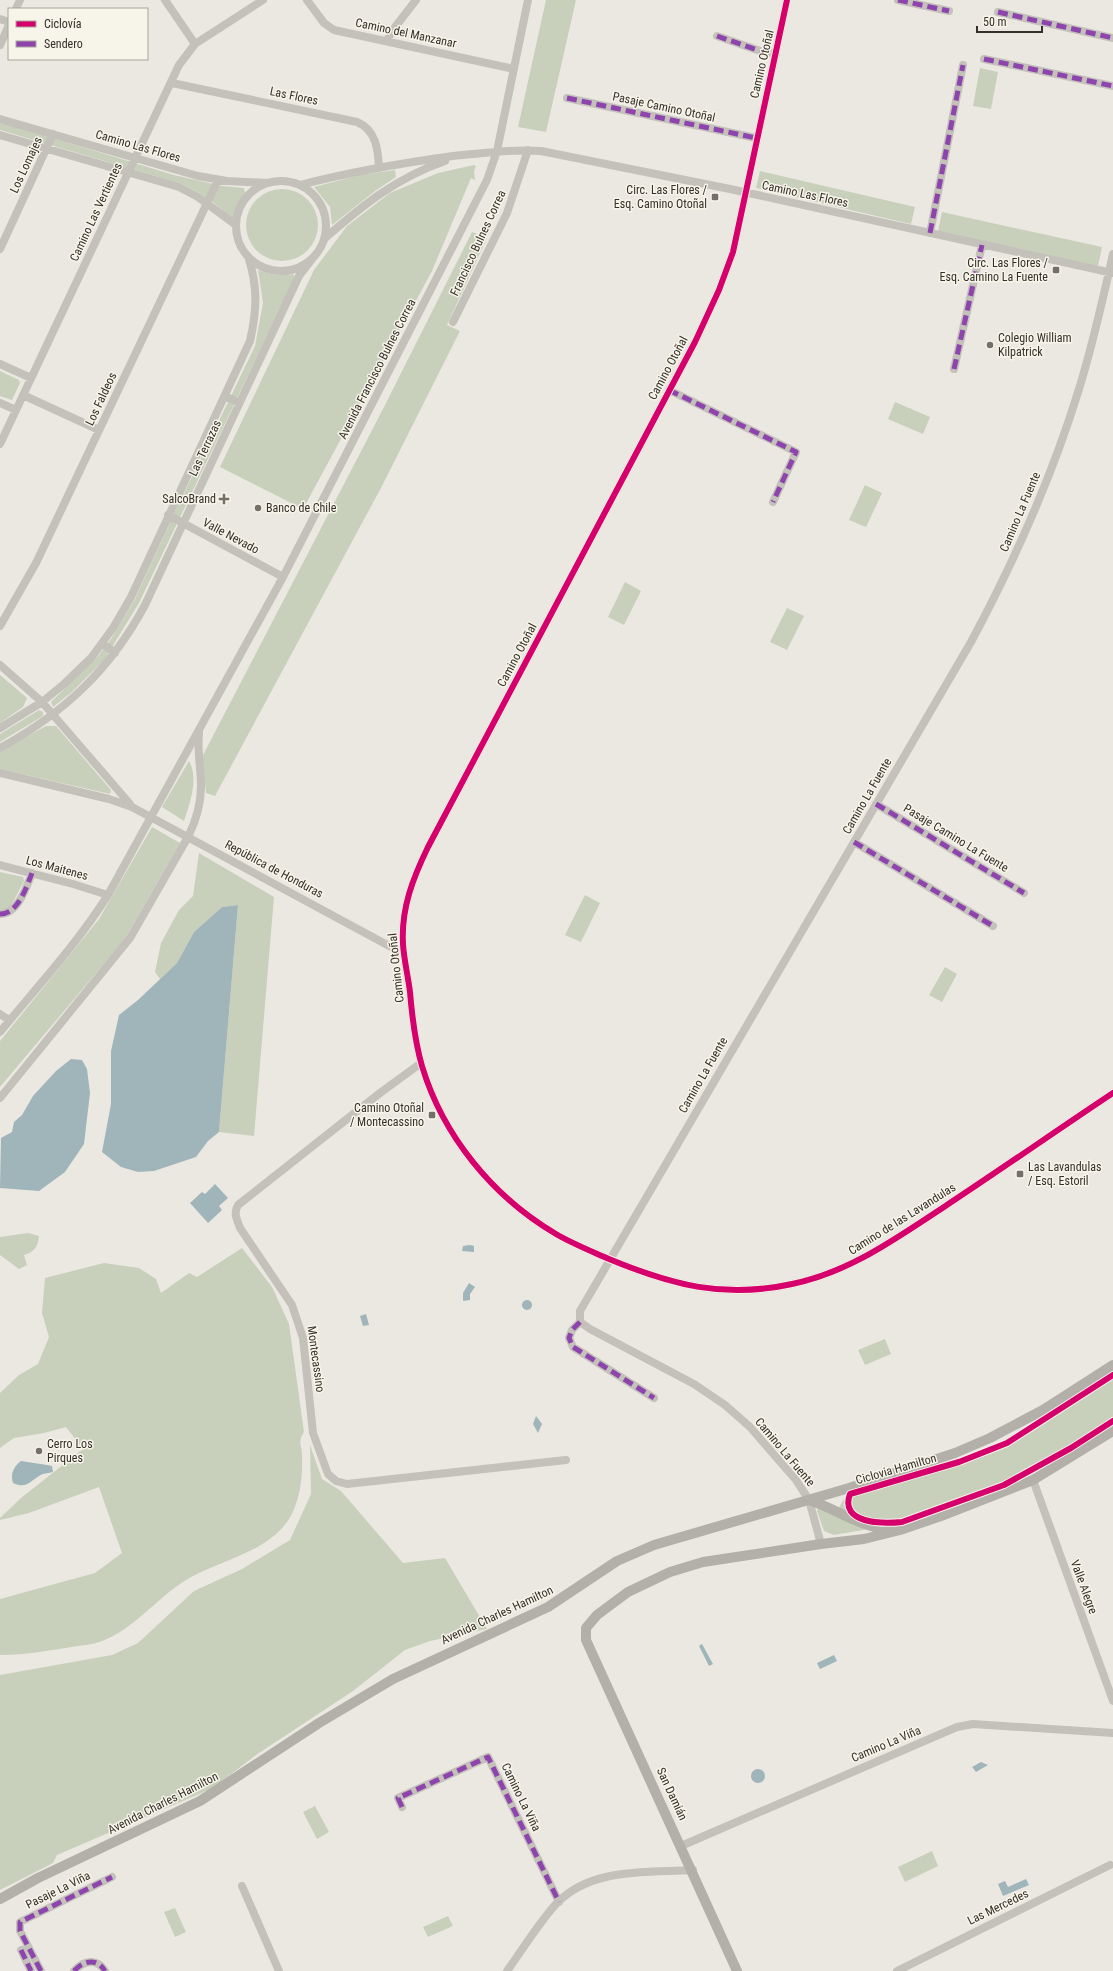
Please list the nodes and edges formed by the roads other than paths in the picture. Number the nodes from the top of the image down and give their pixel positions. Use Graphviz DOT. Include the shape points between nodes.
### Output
graph roads {
  1 [pos="164,0"];
  2 [pos="263,0"];
  3 [pos="307,0"];
  4 [pos="416,0"];
  5 [pos="528,0"];
  6 [pos="787,0"];
  7 [pos="898,0"];
  8 [pos="949,11"];
  9 [pos="998,12"];
  10 [pos="8,26"];
  11 [pos="8,27"];
  12 [pos="717,36"];
  13 [pos="0,37"];
  14 [pos="1113,38"];
  15 [pos="387,41"];
  16 [pos="195,44"];
  17 [pos="0,45"];
  18 [pos="776,54"];
  19 [pos="984,59"];
  20 [pos="963,65"];
  21 [pos="514,69"];
  22 [pos="172,83"];
  23 [pos="1113,86"];
  24 [pos="567,98"];
  25 [pos="0,119"];
  26 [pos="53,134"];
  27 [pos="0,135"];
  28 [pos="756,138"];
  29 [pos="48,148"];
  30 [pos="528,150"];
  31 [pos="497,151"];
  32 [pos="466,155"];
  33 [pos="134,158"];
  34 [pos="380,168"];
  35 [pos="129,172"];
  36 [pos="218,180"];
  37 [pos="272,183"];
  38 [pos="300,185"];
  39 [pos="745,193"];
  40 [pos="207,203"];
  41 [pos="236,224"];
  42 [pos="930,234"];
  43 [pos="324,239"];
  44 [pos="982,245"];
  45 [pos="0,249"];
  46 [pos="1113,254"];
  47 [pos="248,256"];
  48 [pos="312,259"];
  49 [pos="1111,272"];
  50 [pos="453,322"];
  51 [pos="0,364"];
  52 [pos="954,369"];
  53 [pos="31,378"];
  54 [pos="669,390"];
  55 [pos="23,394"];
  56 [pos="225,396"];
  57 [pos="0,403"];
  58 [pos="239,403"];
  59 [pos="16,410"];
  60 [pos="99,430"];
  61 [pos="0,444"];
  62 [pos="773,502"];
  63 [pos="168,515"];
  64 [pos="183,523"];
  65 [pos="283,577"];
  66 [pos="0,626"];
  67 [pos="102,643"];
  68 [pos="115,653"];
  69 [pos="0,665"];
  70 [pos="42,702"];
  71 [pos="52,715"];
  72 [pos="0,728"];
  73 [pos="199,730"];
  74 [pos="0,748"];
  75 [pos="0,773"];
  76 [pos="876,804"];
  77 [pos="132,806"];
  78 [pos="150,817"];
  79 [pos="188,837"];
  80 [pos="854,842"];
  81 [pos="0,865"];
  82 [pos="32,873"];
  83 [pos="1024,893"];
  84 [pos="108,895"];
  85 [pos="0,914"];
  86 [pos="994,926"];
  87 [pos="404,954"];
  88 [pos="0,1014"];
  89 [pos="10,1020"];
  90 [pos="0,1032"];
  91 [pos="421,1063"];
  92 [pos="1113,1094"];
  93 [pos="0,1098"];
  94 [pos="610,1259"];
  95 [pos="580,1322"];
  96 [pos="1113,1365"];
  97 [pos="654,1398"];
  98 [pos="1113,1431"];
  99 [pos="566,1460"];
  100 [pos="1033,1480"];
  101 [pos="849,1488"];
  102 [pos="809,1500"];
  103 [pos="833,1509"];
  104 [pos="900,1530"];
  105 [pos="821,1544"];
  106 [pos="1113,1701"];
  107 [pos="1113,1733"];
  108 [pos="402,1807"];
  109 [pos="681,1846"];
  110 [pos="1110,1865"];
  111 [pos="693,1870"];
  112 [pos="112,1877"];
  113 [pos="242,1886"];
  114 [pos="0,1899"];
  115 [pos="559,1902"];
  116 [pos="21,1950"];
  117 [pos="31,1971"];
  118 [pos="41,1971"];
  119 [pos="74,1971"];
  120 [pos="105,1971"];
  121 [pos="279,1971"];
  122 [pos="507,1971"];
  123 [pos="737,1971"];
  124 [pos="897,1971"];
  1 -- 16 [label="street"];
  2 -- 16 [label="street, Camino Las Vertientes"];
  3 -- 15 [label="street, Camino del Manzanar" via="330,28"];
  4 -- 15 [label="street" via="392,30"];
  5 -- 21 [label="street, Avenida Francisco Bulnes Correa"];
  6 -- 18 [label="street, Camino Otoñal"];
  7 -- 8 [label="street"];
  9 -- 14 [label="street"];
  10 -- 13 [label="street"];
  11 -- 17 [label="street"];
  12 -- 18 [label="street"];
  15 -- 21 [label="street, Camino del Manzanar"];
  16 -- 22 [label="street, Camino Las Vertientes" via="180,65"];
  18 -- 28 [label="street, Camino Otoñal"];
  19 -- 23 [label="street"];
  20 -- 42 [label="street"];
  21 -- 31 [label="street, Avenida Francisco Bulnes Correa"];
  22 -- 33 [label="street, Camino Las Vertientes"];
  22 -- 34 [label="street, Las Flores" via="357,122 367,127 373,135"];
  24 -- 28 [label="street, Pasaje Camino Otoñal"];
  25 -- 26 [label="street, Camino Las Flores"];
  26 -- 29 [label="street, Los Lomajes"];
  26 -- 33 [label="street, Camino Las Flores"];
  27 -- 29 [label="street"];
  28 -- 39 [label="street, Camino Otoñal"];
  29 -- 35 [label="street"];
  29 -- 45 [label="street, Los Lomajes"];
  30 -- 31 [label="street, Camino Las Flores"];
  30 -- 39 [label="street, Camino Las Flores" via="557,152"];
  30 -- 50 [label="street, Francisco Bulnes Correa" via="508,213"];
  31 -- 32 [label="street, Camino Las Flores"];
  31 -- 65 [label="street, Avenida Francisco Bulnes Correa" via="487,180 468,219"];
  32 -- 34 [label="street, Camino Las Flores"];
  32 -- 43 [label="street, Camino Las Flores" via="432,165 396,183 371,199"];
  33 -- 35 [label="street, Camino Las Vertientes"];
  33 -- 36 [label="street, Camino Las Flores"];
  34 -- 38 [label="street, Camino Las Flores"];
  35 -- 40 [label="street" via="179,187"];
  35 -- 53 [label="street, Camino Las Vertientes"];
  36 -- 37 [label="street, Camino Las Flores"];
  36 -- 40 [label="street, Los Faldeos"];
  37 -- 38 [label="street"];
  37 -- 41 [label="street" via="249,194 240,208"];
  38 -- 43 [label="street" via="315,195 324,210 327,221"];
  39 -- 42 [label="street, Camino Las Flores"];
  39 -- 54 [label="street, Camino Otoñal" via="741,220 726,272 706,320"];
  40 -- 41 [label="street"];
  40 -- 60 [label="street, Los Faldeos"];
  41 -- 47 [label="street" via="240,245"];
  42 -- 44 [label="street, Camino Las Flores"];
  43 -- 48 [label="street" via="321,248"];
  44 -- 49 [label="street, Camino Las Flores"];
  44 -- 52 [label="street"];
  46 -- 49 [label="street, Camino La Fuente"];
  47 -- 48 [label="street" via="260,266 280,271 294,269"];
  47 -- 56 [label="street, Las Terrazas" via="256,286 253,325 250,341"];
  48 -- 58 [label="street, Las Terrazas" via="299,276"];
  49 -- 76 [label="street, Camino La Fuente" via="1080,388 1032,519 971,642"];
  51 -- 53 [label="street"];
  53 -- 55 [label="street, Camino Las Vertientes"];
  54 -- 62 [label="street" via="796,452"];
  54 -- 87 [label="street, Camino Otoñal" via="416,872 405,908"];
  55 -- 59 [label="street, Camino Las Vertientes"];
  55 -- 60 [label="street"];
  56 -- 58 [label="street"];
  56 -- 63 [label="street, Las Terrazas"];
  57 -- 59 [label="street"];
  58 -- 64 [label="street, Las Terrazas"];
  59 -- 61 [label="street, Camino Las Vertientes"];
  60 -- 66 [label="street, Los Faldeos" via="36,563"];
  63 -- 64 [label="street, Valle Nevado"];
  63 -- 67 [label="street, Las Terrazas" via="131,596"];
  64 -- 65 [label="street, Valle Nevado"];
  64 -- 68 [label="street, Las Terrazas" via="142,610"];
  65 -- 73 [label="street, Avenida Francisco Bulnes Correa"];
  67 -- 68 [label="street"];
  67 -- 70 [label="street, Las Terrazas" via="78,672"];
  68 -- 71 [label="street, Las Terrazas" via="80,692"];
  69 -- 70 [label="street, República de Honduras"];
  70 -- 71 [label="street, República de Honduras"];
  70 -- 72 [label="street"];
  71 -- 74 [label="street"];
  71 -- 77 [label="street, República de Honduras"];
  73 -- 78 [label="street, Avenida Francisco Bulnes Correa"];
  73 -- 79 [label="street, Avenida Francisco Bulnes Correa" via="200,797 196,819"];
  75 -- 77 [label="street, República de Honduras"];
  76 -- 80 [label="street, Camino La Fuente"];
  76 -- 83 [label="street, Pasaje Camino La Fuente"];
  77 -- 78 [label="street, República de Honduras"];
  78 -- 79 [label="street, República de Honduras"];
  78 -- 84 [label="street, Avenida Francisco Bulnes Correa"];
  79 -- 87 [label="street, República de Honduras"];
  79 -- 93 [label="street, Avenida Francisco Bulnes Correa" via="130,938"];
  80 -- 86 [label="street"];
  80 -- 94 [label="street, Camino La Fuente"];
  81 -- 82 [label="street, Los Maitenes"];
  82 -- 84 [label="street, Los Maitenes"];
  82 -- 85 [label="street" via="13,909"];
  84 -- 89 [label="street, Avenida Francisco Bulnes Correa" via="97,913"];
  87 -- 91 [label="street, Camino Otoñal"];
  88 -- 89 [label="street"];
  89 -- 90 [label="street, Avenida Francisco Bulnes Correa"];
  91 -- 94 [label="street, Camino Otoñal" via="435,1100 449,1127 488,1180 541,1225 574,1244"];
  91 -- 99 [label="street, Montecassino" via="238,1205 235,1210 240,1228 288,1296 296,1315 303,1344 314,1434 328,1474 336,1481 347,1484"];
  92 -- 94 [label="street, Camino de las Lavandulas" via="871,1254 824,1276 774,1288 719,1289 664,1280"];
  94 -- 95 [label="street, Camino La Fuente" via="580,1311"];
  95 -- 97 [label="street, Camino La Fuente" via="572,1330 569,1338 573,1347"];
  95 -- 102 [label="street, Camino La Fuente" via="694,1384 725,1405 762,1439"];
  96 -- 101 [label="main road, Avenida Charles Hamilton" via="1043,1410 984,1440 939,1459"];
  98 -- 100 [label="main road"];
  100 -- 104 [label="main road"];
  100 -- 106 [label="street, Valle Alegre"];
  101 -- 102 [label="main road, Avenida Charles Hamilton"];
  101 -- 103 [label="main road" via="839,1496"];
  102 -- 103 [label="main road"];
  102 -- 105 [label="street, Camino La Fuente"];
  102 -- 114 [label="main road, Avenida Charles Hamilton" via="654,1545 629,1555 548,1607 435,1658 362,1697 200,1801 38,1878"];
  103 -- 104 [label="main road" via="863,1524 880,1529"];
  104 -- 105 [label="main road" via="864,1539"];
  105 -- 109 [label="main road, San Damián" via="703,1562 670,1572 628,1592 597,1615 586,1628 586,1640"];
  107 -- 109 [label="street, Camino La Viña" via="973,1724 957,1727"];
  108 -- 115 [label="street, Camino La Viña" via="398,1798 488,1757"];
  109 -- 111 [label="main road, San Damián"];
  110 -- 124 [label="street, Las Mercedes"];
  111 -- 115 [label="street" via="602,1877 578,1887"];
  111 -- 123 [label="main road, San Damián"];
  112 -- 118 [label="street, Pasaje La Viña" via="20,1922 20,1931"];
  113 -- 121 [label="street"];
  115 -- 122 [label="street"];
  116 -- 117 [label="street"];
  119 -- 120 [label="street" via="84,1962 101,1964"];
}
